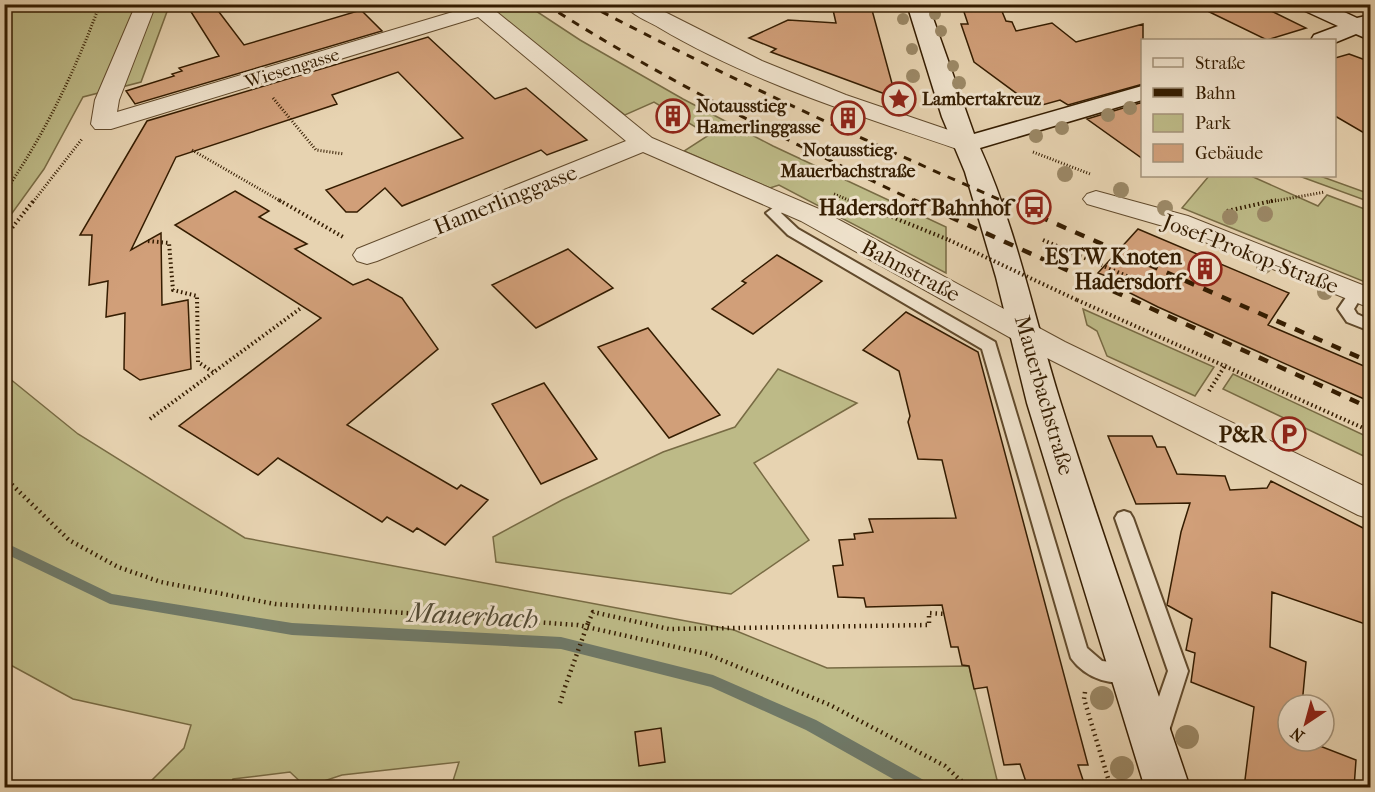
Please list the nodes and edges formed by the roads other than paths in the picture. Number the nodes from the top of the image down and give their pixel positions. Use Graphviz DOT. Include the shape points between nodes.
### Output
graph roads {
  1 [pos="146,4"];
  2 [pos="634,4"];
  3 [pos="917,4"];
  4 [pos="1309,4"];
  5 [pos="477,7"];
  6 [pos="1366,27"];
  7 [pos="1325,39"];
  8 [pos="1141,94"];
  9 [pos="644,143"];
  10 [pos="966,144"];
  11 [pos="1096,199"];
  12 [pos="785,203"];
  13 [pos="358,250"];
  14 [pos="1364,297"];
  15 [pos="1371,326"];
  16 [pos="1028,334"];
  17 [pos="1371,505"];
  18 [pos="1124,518"];
  19 [pos="1131,672"];
  20 [pos="1154,744"];
  21 [pos="1168,788"];
  1 -- 5 [label="street, Wiesengasse" via="107,100 103,124"];
  2 -- 10 [label="street" via="774,74"];
  3 -- 10 [label="main road, Mauerbachstraße"];
  4 -- 6 [label="main road"];
  5 -- 9 [label="street, Bahnstraße"];
  6 -- 7 [label="main road"];
  8 -- 10 [label="main road"];
  9 -- 12 [label="street, Bahnstraße"];
  9 -- 13 [label="street, Hamerlinggasse"];
  10 -- 16 [label="main road, Mauerbachstraße"];
  11 -- 14 [label="street, Josef-Prokop-Straße" via="1179,222"];
  12 -- 16 [label="street, Bahnstraße"];
  12 -- 19 [label="lane" via="773,213 793,232 989,346 1078,652 1088,667 1103,672"];
  14 -- 15 [label="lane" via="1346,309 1352,318"];
  16 -- 17 [label="street, Bahnstraße"];
  16 -- 19 [label="main road, Mauerbachstraße" via="1044,403"];
  18 -- 20 [label="lane" via="1179,671"];
  19 -- 20 [label="main road, Mauerbachstraße"];
  20 -- 21 [label="main road, Mauerbachstraße"];
}
